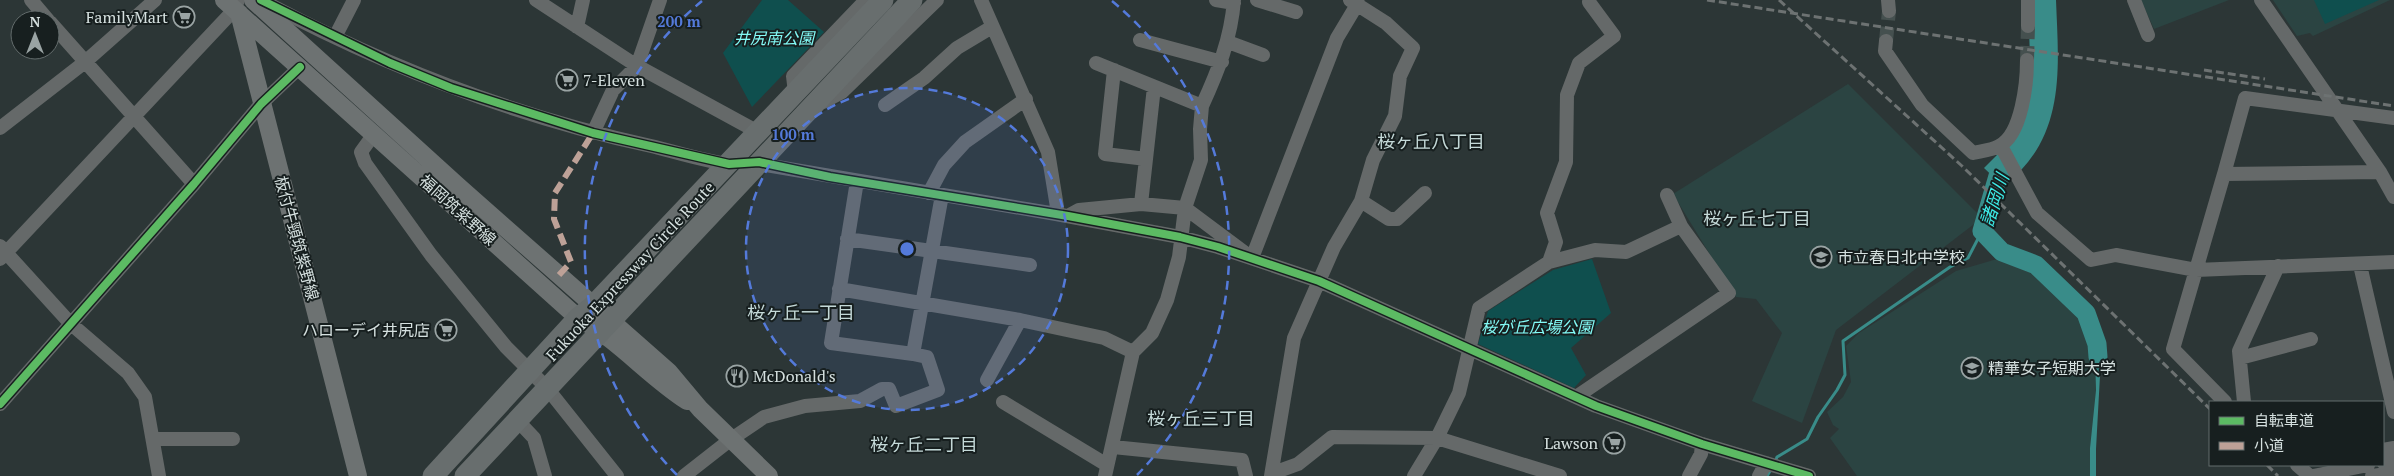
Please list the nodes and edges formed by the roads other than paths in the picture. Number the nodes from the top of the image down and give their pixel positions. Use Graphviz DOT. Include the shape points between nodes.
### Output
graph roads {
  1 [pos="31,0"];
  2 [pos="155,0"];
  3 [pos="253,0"];
  4 [pos="260,0"];
  5 [pos="354,0"];
  6 [pos="536,0"];
  7 [pos="583,0"];
  8 [pos="660,0"];
  9 [pos="866,0"];
  10 [pos="883,0"];
  11 [pos="904,0"];
  12 [pos="912,0"];
  13 [pos="938,0"];
  14 [pos="981,0"];
  15 [pos="1216,0"];
  16 [pos="1258,0"];
  17 [pos="2134,0"];
  18 [pos="2261,0"];
  19 [pos="1234,2"];
  20 [pos="1354,2"];
  21 [pos="1589,2"];
  22 [pos="2025,3"];
  23 [pos="235,5"];
  24 [pos="40,10"];
  25 [pos="1296,12"];
  26 [pos="2028,26"];
  27 [pos="578,27"];
  28 [pos="992,27"];
  29 [pos="60,34"];
  30 [pos="2148,35"];
  31 [pos="335,37"];
  32 [pos="1140,40"];
  33 [pos="1228,42"];
  34 [pos="1886,42"];
  35 [pos="1263,55"];
  36 [pos="2027,60"];
  37 [pos="85,62"];
  38 [pos="1222,62"];
  39 [pos="1096,63"];
  40 [pos="637,66"];
  41 [pos="300,67"];
  42 [pos="1114,70"];
  43 [pos="1154,87"];
  44 [pos="795,93"];
  45 [pos="1026,100"];
  46 [pos="261,104"];
  47 [pos="885,105"];
  48 [pos="1202,106"];
  49 [pos="811,109"];
  50 [pos="2335,109"];
  51 [pos="134,116"];
  52 [pos="2394,118"];
  53 [pos="0,128"];
  54 [pos="758,132"];
  55 [pos="593,133"];
  56 [pos="374,134"];
  57 [pos="2001,146"];
  58 [pos="1146,159"];
  59 [pos="759,162"];
  60 [pos="729,164"];
  61 [pos="2380,172"];
  62 [pos="2224,174"];
  63 [pos="857,180"];
  64 [pos="194,184"];
  65 [pos="1425,193"];
  66 [pos="935,194"];
  67 [pos="1666,195"];
  68 [pos="2394,197"];
  69 [pos="1361,201"];
  70 [pos="1141,204"];
  71 [pos="1185,208"];
  72 [pos="1062,215"];
  73 [pos="1681,226"];
  74 [pos="1180,237"];
  75 [pos="847,239"];
  76 [pos="932,251"];
  77 [pos="2,252"];
  78 [pos="1252,258"];
  79 [pos="1549,262"];
  80 [pos="2394,262"];
  81 [pos="1030,265"];
  82 [pos="2360,265"];
  83 [pos="2278,266"];
  84 [pos="2196,270"];
  85 [pos="1319,281"];
  86 [pos="839,290"];
  87 [pos="922,302"];
  88 [pos="585,312"];
  89 [pos="1020,320"];
  90 [pos="70,323"];
  91 [pos="606,324"];
  92 [pos="2311,340"];
  93 [pos="1469,349"];
  94 [pos="1133,352"];
  95 [pos="913,354"];
  96 [pos="2240,358"];
  97 [pos="530,370"];
  98 [pos="987,380"];
  99 [pos="546,388"];
  100 [pos="1576,397"];
  101 [pos="2224,401"];
  102 [pos="2244,401"];
  103 [pos="1003,402"];
  104 [pos="0,404"];
  105 [pos="2394,412"];
  106 [pos="517,420"];
  107 [pos="1437,438"];
  108 [pos="153,439"];
  109 [pos="233,439"];
  110 [pos="730,440"];
  111 [pos="1702,444"];
  112 [pos="1113,447"];
  113 [pos="2352,466"];
  114 [pos="2303,469"];
  115 [pos="1106,470"];
  116 [pos="1763,470"];
  117 [pos="2394,473"];
  118 [pos="1272,474"];
  119 [pos="160,476"];
  120 [pos="358,476"];
  121 [pos="433,476"];
  122 [pos="438,476"];
  123 [pos="461,476"];
  124 [pos="465,476"];
  125 [pos="545,476"];
  126 [pos="617,476"];
  127 [pos="684,476"];
  128 [pos="769,476"];
  129 [pos="1246,476"];
  130 [pos="1414,476"];
  131 [pos="1560,476"];
  132 [pos="1689,476"];
  133 [pos="1809,476"];
  134 [pos="2372,476"];
  1 -- 24 [label="street"];
  2 -- 37 [label="street"];
  3 -- 88 [label="main road, 福岡筑紫野線"];
  4 -- 31 [label="street"];
  5 -- 31 [label="street"];
  6 -- 27 [label="street"];
  7 -- 27 [label="street"];
  8 -- 40 [label="street"];
  9 -- 44 [label="street" via="793,76"];
  10 -- 44 [label="highway"];
  10 -- 122 [label="highway, Fukuoka Expressway Circle Route"];
  11 -- 123 [label="highway, Fukuoka Expressway Circle Route"];
  12 -- 49 [label="highway"];
  13 -- 49 [label="street" via="842,92"];
  14 -- 28 [label="street"];
  15 -- 19 [label="street"];
  16 -- 25 [label="street"];
  17 -- 30 [label="street"];
  18 -- 50 [label="street"];
  19 -- 33 [label="street"];
  20 -- 69 [label="street" via="1386,22 1413,48 1400,76 1395,116 1374,160"];
  20 -- 78 [label="street"];
  21 -- 79 [label="street" via="1614,36 1579,63 1567,95 1566,162 1547,213 1556,242"];
  22 -- 26 [label="street"];
  23 -- 41 [label="main road, 福岡筑紫野線"];
  23 -- 46 [label="main road, 板付牛頸筑紫野線"];
  23 -- 51 [label="street"];
  27 -- 40 [label="street"];
  28 -- 45 [label="street"];
  28 -- 47 [label="street" via="957,48 924,78"];
  29 -- 37 [label="street"];
  31 -- 55 [label="street" via="451,88"];
  32 -- 38 [label="street"];
  33 -- 35 [label="street"];
  33 -- 38 [label="street"];
  34 -- 57 [label="street" via="1885,50 1922,105 1973,153"];
  36 -- 57 [label="street" via="2027,82 2021,109 2010,135"];
  37 -- 51 [label="street"];
  37 -- 53 [label="street"];
  38 -- 48 [label="street"];
  39 -- 42 [label="street"];
  40 -- 54 [label="street"];
  40 -- 55 [label="street" via="613,90"];
  41 -- 46 [label="street"];
  41 -- 56 [label="main road, 福岡筑紫野線"];
  42 -- 43 [label="street"];
  42 -- 58 [label="street" via="1105,154"];
  43 -- 48 [label="street"];
  43 -- 58 [label="street"];
  44 -- 54 [label="highway"];
  45 -- 66 [label="street" via="965,142 944,165"];
  45 -- 72 [label="street" via="1048,152 1057,207"];
  46 -- 64 [label="street"];
  46 -- 120 [label="main road, 板付牛頸筑紫野線"];
  48 -- 71 [label="street" via="1201,160"];
  49 -- 59 [label="highway"];
  50 -- 52 [label="street"];
  50 -- 61 [label="street"];
  50 -- 62 [label="street" via="2245,98"];
  51 -- 64 [label="street"];
  51 -- 77 [label="street"];
  54 -- 60 [label="highway"];
  55 -- 60 [label="street"];
  56 -- 88 [label="main road, 福岡筑紫野線"];
  56 -- 97 [label="street" via="361,152 365,163 431,255 506,347"];
  57 -- 84 [label="street" via="2037,213 2091,260 2116,255"];
  58 -- 70 [label="street"];
  59 -- 60 [label="street"];
  59 -- 63 [label="street"];
  59 -- 91 [label="highway"];
  60 -- 88 [label="highway"];
  61 -- 62 [label="street"];
  61 -- 68 [label="street"];
  62 -- 84 [label="street"];
  63 -- 66 [label="street"];
  63 -- 75 [label="street"];
  64 -- 90 [label="street"];
  65 -- 69 [label="street" via="1397,219 1390,219"];
  66 -- 72 [label="street"];
  66 -- 76 [label="street"];
  67 -- 73 [label="street"];
  69 -- 85 [label="street" via="1334,247"];
  70 -- 71 [label="street"];
  70 -- 72 [label="street" via="1079,210"];
  71 -- 74 [label="street"];
  71 -- 78 [label="street"];
  72 -- 74 [label="street"];
  73 -- 79 [label="street" via="1626,252 1595,250"];
  73 -- 100 [label="street" via="1729,293"];
  74 -- 78 [label="street"];
  74 -- 94 [label="street" via="1179,257 1167,300 1152,333"];
  75 -- 76 [label="street"];
  75 -- 86 [label="street"];
  76 -- 81 [label="street"];
  76 -- 87 [label="street"];
  77 -- 90 [label="street"];
  78 -- 85 [label="street"];
  79 -- 93 [label="street" via="1479,308"];
  80 -- 82 [label="street"];
  82 -- 83 [label="street"];
  82 -- 105 [label="street"];
  83 -- 84 [label="street"];
  83 -- 96 [label="street" via="2239,351"];
  84 -- 101 [label="street" via="2173,350"];
  85 -- 93 [label="street"];
  85 -- 118 [label="street" via="1294,338"];
  86 -- 87 [label="street"];
  86 -- 95 [label="street" via="831,343"];
  87 -- 89 [label="street"];
  87 -- 95 [label="street"];
  88 -- 91 [label="main road, 福岡筑紫野線"];
  88 -- 97 [label="highway"];
  89 -- 94 [label="street" via="1104,338"];
  89 -- 98 [label="street"];
  90 -- 104 [label="street"];
  90 -- 108 [label="street" via="128,373 145,397"];
  91 -- 99 [label="highway"];
  91 -- 110 [label="main road, 福岡筑紫野線" via="669,372"];
  92 -- 96 [label="street"];
  93 -- 100 [label="street"];
  93 -- 107 [label="street" via="1459,393"];
  94 -- 112 [label="street"];
  95 -- 110 [label="street" via="928,357 938,390 896,406 889,389 882,389 860,401 805,406 764,417"];
  96 -- 102 [label="street"];
  97 -- 99 [label="street"];
  97 -- 121 [label="highway"];
  99 -- 106 [label="highway"];
  99 -- 126 [label="street"];
  100 -- 111 [label="street"];
  103 -- 115 [label="street"];
  106 -- 124 [label="highway"];
  106 -- 125 [label="street" via="534,438"];
  107 -- 118 [label="street" via="1332,437 1298,464"];
  107 -- 130 [label="street"];
  107 -- 131 [label="street"];
  108 -- 109 [label="street"];
  108 -- 119 [label="street"];
  110 -- 127 [label="street"];
  110 -- 128 [label="main road, 福岡筑紫野線"];
  111 -- 116 [label="street"];
  111 -- 132 [label="street" via="1701,454"];
  112 -- 115 [label="street"];
  112 -- 129 [label="street" via="1242,460"];
  113 -- 114 [label="street"];
  116 -- 133 [label="street"];
  117 -- 134 [label="street"];
}
